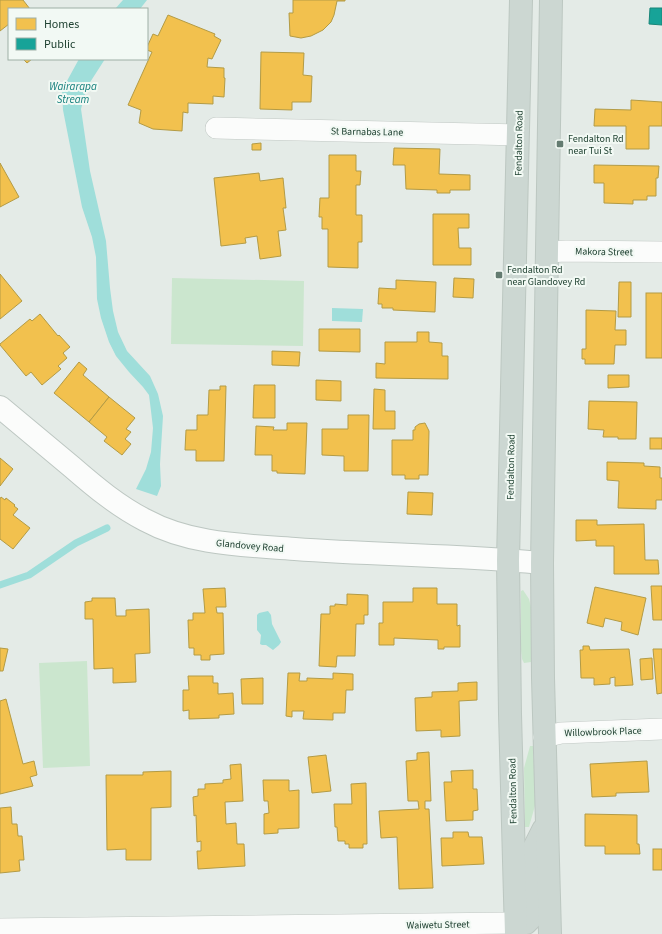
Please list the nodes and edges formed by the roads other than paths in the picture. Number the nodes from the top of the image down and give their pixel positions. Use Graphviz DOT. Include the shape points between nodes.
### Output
graph roads {
  1 [pos="521,0"];
  2 [pos="551,0"];
  3 [pos="216,128"];
  4 [pos="517,134"];
  5 [pos="546,252"];
  6 [pos="662,252"];
  7 [pos="0,407"];
  8 [pos="511,421"];
  9 [pos="544,423"];
  10 [pos="508,560"];
  11 [pos="542,563"];
  12 [pos="543,678"];
  13 [pos="662,729"];
  14 [pos="544,737"];
  15 [pos="511,748"];
  16 [pos="546,822"];
  17 [pos="0,929"];
  18 [pos="516,929"];
  19 [pos="550,934"];
  1 -- 4 [label="main road, Fendalton Road"];
  2 -- 5 [label="main road"];
  3 -- 4 [label="street, St Barnabas Lane"];
  4 -- 8 [label="main road, Fendalton Road"];
  5 -- 6 [label="street, Makora Street"];
  5 -- 9 [label="main road"];
  7 -- 10 [label="street, Glandovey Road" via="125,509 178,534 237,545"];
  8 -- 9 [label="main road"];
  8 -- 10 [label="main road, Fendalton Road"];
  9 -- 11 [label="main road"];
  10 -- 11 [label="street, Glandovey Road"];
  10 -- 15 [label="main road, Fendalton Road"];
  11 -- 12 [label="main road"];
  12 -- 14 [label="main road"];
  12 -- 15 [label="main road" via="532,673 525,680 524,726"];
  13 -- 14 [label="street, Willowbrook Place" via="561,732"];
  14 -- 16 [label="main road"];
  15 -- 18 [label="main road, Fendalton Road"];
  16 -- 18 [label="main road" via="532,852 531,918"];
  16 -- 19 [label="main road"];
  17 -- 18 [label="street, Waiwetu Street"];
}
